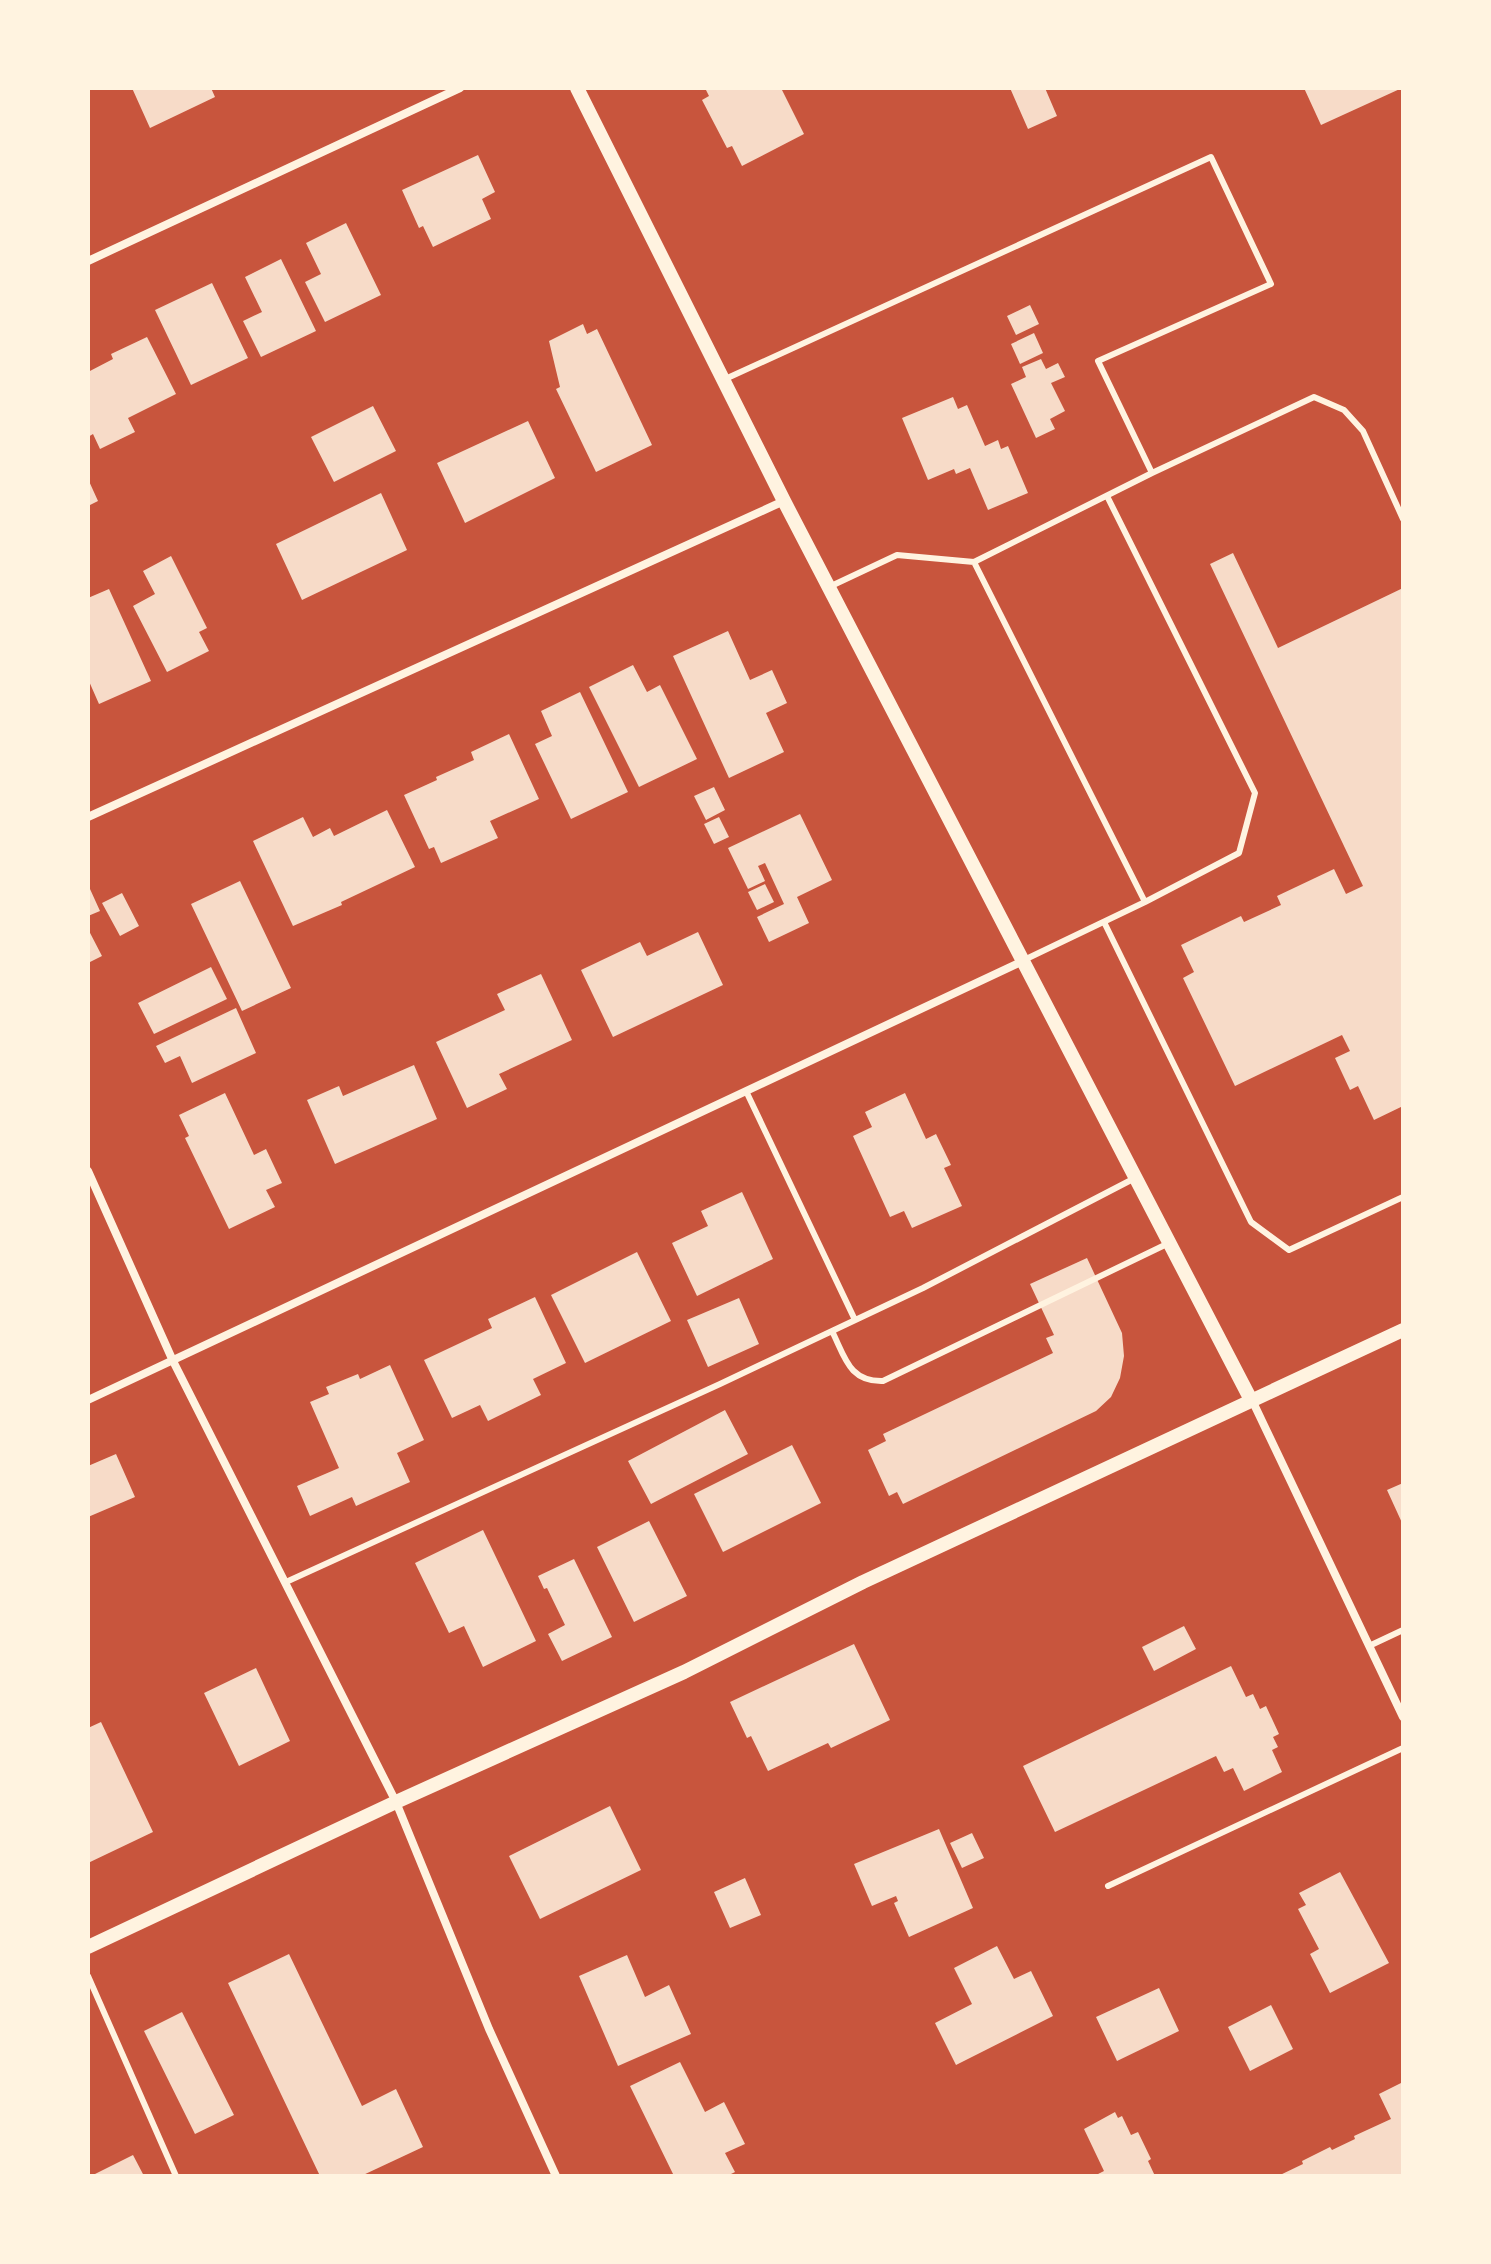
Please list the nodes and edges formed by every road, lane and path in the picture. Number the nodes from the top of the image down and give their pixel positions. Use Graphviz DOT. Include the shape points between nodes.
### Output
graph roads {
  1 [pos="460,88"];
  2 [pos="577,88"];
  3 [pos="88,261"];
  4 [pos="723,380"];
  5 [pos="1152,473"];
  6 [pos="1107,496"];
  7 [pos="784,501"];
  8 [pos="1403,519"];
  9 [pos="974,562"];
  10 [pos="829,587"];
  11 [pos="88,817"];
  12 [pos="1145,902"];
  13 [pos="1104,922"];
  14 [pos="1023,961"];
  15 [pos="746,1091"];
  16 [pos="88,1171"];
  17 [pos="1136,1178"];
  18 [pos="1403,1197"];
  19 [pos="1170,1243"];
  20 [pos="855,1320"];
  21 [pos="1403,1330"];
  22 [pos="832,1331"];
  23 [pos="173,1361"];
  24 [pos="88,1400"];
  25 [pos="1251,1400"];
  26 [pos="286,1582"];
  27 [pos="1403,1630"];
  28 [pos="1369,1646"];
  29 [pos="1403,1717"];
  30 [pos="1403,1748"];
  31 [pos="396,1802"];
  32 [pos="1108,1886"];
  33 [pos="88,1947"];
  34 [pos="88,1976"];
  35 [pos="176,2176"];
  36 [pos="556,2176"];
  1 -- 3 [label="street"];
  2 -- 4 [label="street"];
  4 -- 5 [label="lane" via="1211,157 1271,284 1098,361"];
  4 -- 7 [label="street"];
  5 -- 6 [label="lane"];
  5 -- 8 [label="lane" via="1314,397 1344,410 1363,431"];
  6 -- 9 [label="lane"];
  6 -- 12 [label="lane" via="1255,793 1239,853"];
  7 -- 10 [label="street"];
  7 -- 11 [label="street"];
  9 -- 10 [label="lane" via="897,555"];
  9 -- 12 [label="lane"];
  10 -- 14 [label="street"];
  12 -- 13 [label="lane"];
  13 -- 14 [label="lane"];
  13 -- 18 [label="lane" via="1251,1222 1289,1250"];
  14 -- 15 [label="street"];
  14 -- 17 [label="street"];
  15 -- 20 [label="lane"];
  15 -- 23 [label="street"];
  16 -- 23 [label="street"];
  17 -- 19 [label="street"];
  17 -- 20 [label="lane"];
  19 -- 22 [label="lane" via="883,1381 853,1373"];
  19 -- 25 [label="street"];
  20 -- 22 [label="lane"];
  21 -- 25 [label="street"];
  22 -- 26 [label="lane"];
  23 -- 24 [label="street"];
  23 -- 26 [label="street"];
  25 -- 28 [label="street"];
  25 -- 31 [label="street" via="684,1672"];
  26 -- 31 [label="street"];
  27 -- 28 [label="lane"];
  28 -- 29 [label="street"];
  30 -- 32 [label="lane"];
  31 -- 33 [label="street"];
  31 -- 36 [label="street"];
  34 -- 35 [label="lane"];
}
